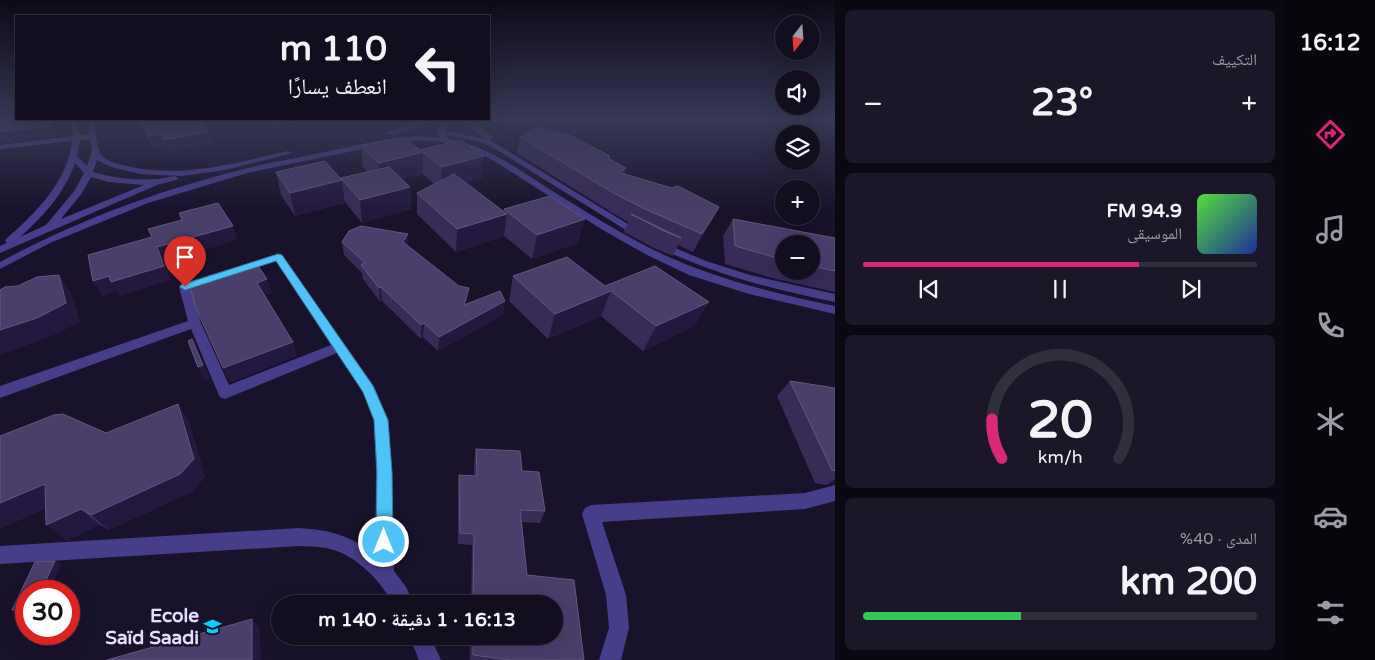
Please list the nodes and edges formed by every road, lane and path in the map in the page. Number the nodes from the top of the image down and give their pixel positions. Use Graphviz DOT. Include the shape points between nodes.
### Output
graph roads {
  1 [pos="74,150"];
  2 [pos="307,150"];
  3 [pos="351,150"];
  4 [pos="479,150"];
  5 [pos="503,150"];
  6 [pos="96,151"];
  7 [pos="73,156"];
  8 [pos="213,169"];
  9 [pos="90,174"];
  10 [pos="216,179"];
  11 [pos="155,183"];
  12 [pos="48,229"];
  13 [pos="0,249"];
  14 [pos="12,259"];
  15 [pos="0,266"];
  16 [pos="835,298"];
  17 [pos="835,310"];
  18 [pos="195,323"];
  19 [pos="339,347"];
  20 [pos="0,392"];
  21 [pos="835,493"];
  22 [pos="0,554"];
  23 [pos="384,577"];
  24 [pos="400,595"];
  25 [pos="423,645"];
  26 [pos="430,660"];
  27 [pos="610,660"];
  1 -- 7 [label="street"];
  2 -- 8 [label="street"];
  3 -- 10 [label="street"];
  4 -- 17 [label="street" via="629,242 676,265 779,299"];
  5 -- 16 [label="street" via="674,252 761,282"];
  6 -- 8 [label="street" via="99,158 130,171 157,174"];
  6 -- 9 [label="street"];
  7 -- 9 [label="street"];
  7 -- 13 [label="street" via="50,202"];
  8 -- 11 [label="street"];
  9 -- 11 [label="street"];
  9 -- 12 [label="street" via="81,190"];
  10 -- 11 [label="street"];
  10 -- 14 [label="street" via="146,201 46,241"];
  11 -- 12 [label="street"];
  12 -- 13 [label="street"];
  12 -- 14 [label="street"];
  14 -- 15 [label="street"];
  18 -- 19 [label="street" via="225,393"];
  18 -- 19 [label="street" via="185,287 278,257"];
  18 -- 20 [label="street"];
  19 -- 23 [label="street" via="369,390 381,420"];
  21 -- 27 [label="street" via="805,501 591,514 616,596 619,628"];
  22 -- 23 [label="street" via="299,537 336,541 372,562"];
  23 -- 24 [label="street"];
  25 -- 26 [label="street"];
}
